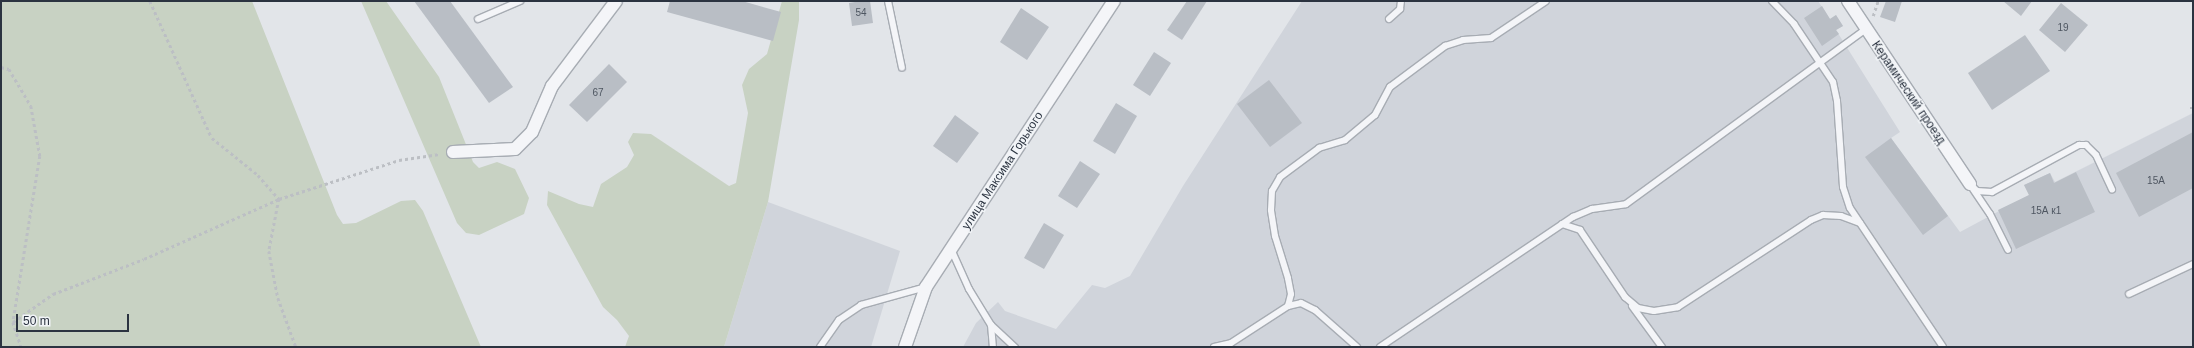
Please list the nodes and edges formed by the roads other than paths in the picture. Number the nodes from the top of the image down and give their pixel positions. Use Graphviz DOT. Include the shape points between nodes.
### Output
graph roads {
  1 [pos="520,1"];
  2 [pos="616,1"];
  3 [pos="888,1"];
  4 [pos="1114,1"];
  5 [pos="1401,1"];
  6 [pos="1546,1"];
  7 [pos="1772,1"];
  8 [pos="1848,1"];
  9 [pos="478,19"];
  10 [pos="1389,19"];
  11 [pos="1864,30"];
  12 [pos="1820,60"];
  13 [pos="902,68"];
  14 [pos="453,152"];
  15 [pos="1970,184"];
  16 [pos="2112,189"];
  17 [pos="1860,223"];
  18 [pos="1562,224"];
  19 [pos="952,249"];
  20 [pos="2008,250"];
  21 [pos="2193,264"];
  22 [pos="926,287"];
  23 [pos="2130,294"];
  24 [pos="1625,297"];
  25 [pos="1288,306"];
  26 [pos="991,325"];
  27 [pos="1352,345"];
  28 [pos="820,347"];
  29 [pos="905,347"];
  30 [pos="993,347"];
  31 [pos="1015,347"];
  32 [pos="1214,347"];
  33 [pos="1357,347"];
  34 [pos="1380,347"];
  35 [pos="1662,347"];
  36 [pos="1943,347"];
  1 -- 9 [label="lane"];
  2 -- 14 [label="street" via="552,86 532,132 515,149"];
  3 -- 13 [label="lane"];
  4 -- 19 [label="street, улица Максима Горького"];
  5 -- 10 [label="lane" via="1400,9"];
  6 -- 25 [label="lane" via="1492,38 1462,40 1445,46 1390,87 1379,110 1345,140 1319,148 1280,177 1272,191 1271,210 1275,236 1288,278"];
  7 -- 12 [label="lane"];
  8 -- 11 [label="street, Керамический проезд"];
  11 -- 12 [label="lane"];
  11 -- 15 [label="street, Керамический проезд"];
  12 -- 17 [label="lane" via="1833,82 1837,101 1843,187 1850,208"];
  12 -- 18 [label="lane" via="1626,204 1592,209"];
  15 -- 16 [label="lane" via="1977,191 1992,192 2079,145 2086,145 2096,155"];
  15 -- 20 [label="lane" via="1990,214"];
  17 -- 24 [label="lane" via="1841,216 1823,215 1811,220 1678,306 1667,310 1638,308"];
  17 -- 36 [label="lane"];
  18 -- 24 [label="lane" via="1580,230"];
  18 -- 34 [label="lane"];
  19 -- 22 [label="street, улица Максима Горького"];
  19 -- 26 [label="lane" via="969,289"];
  21 -- 23 [label="lane"];
  22 -- 28 [label="lane" via="861,305 839,320"];
  22 -- 29 [label="street, улица Максима Горького"];
  24 -- 35 [label="lane"];
  25 -- 27 [label="lane" via="1301,303 1315,310"];
  25 -- 32 [label="lane" via="1243,336"];
  26 -- 30 [label="lane"];
  26 -- 31 [label="lane"];
  27 -- 33 [label="lane"];
}
